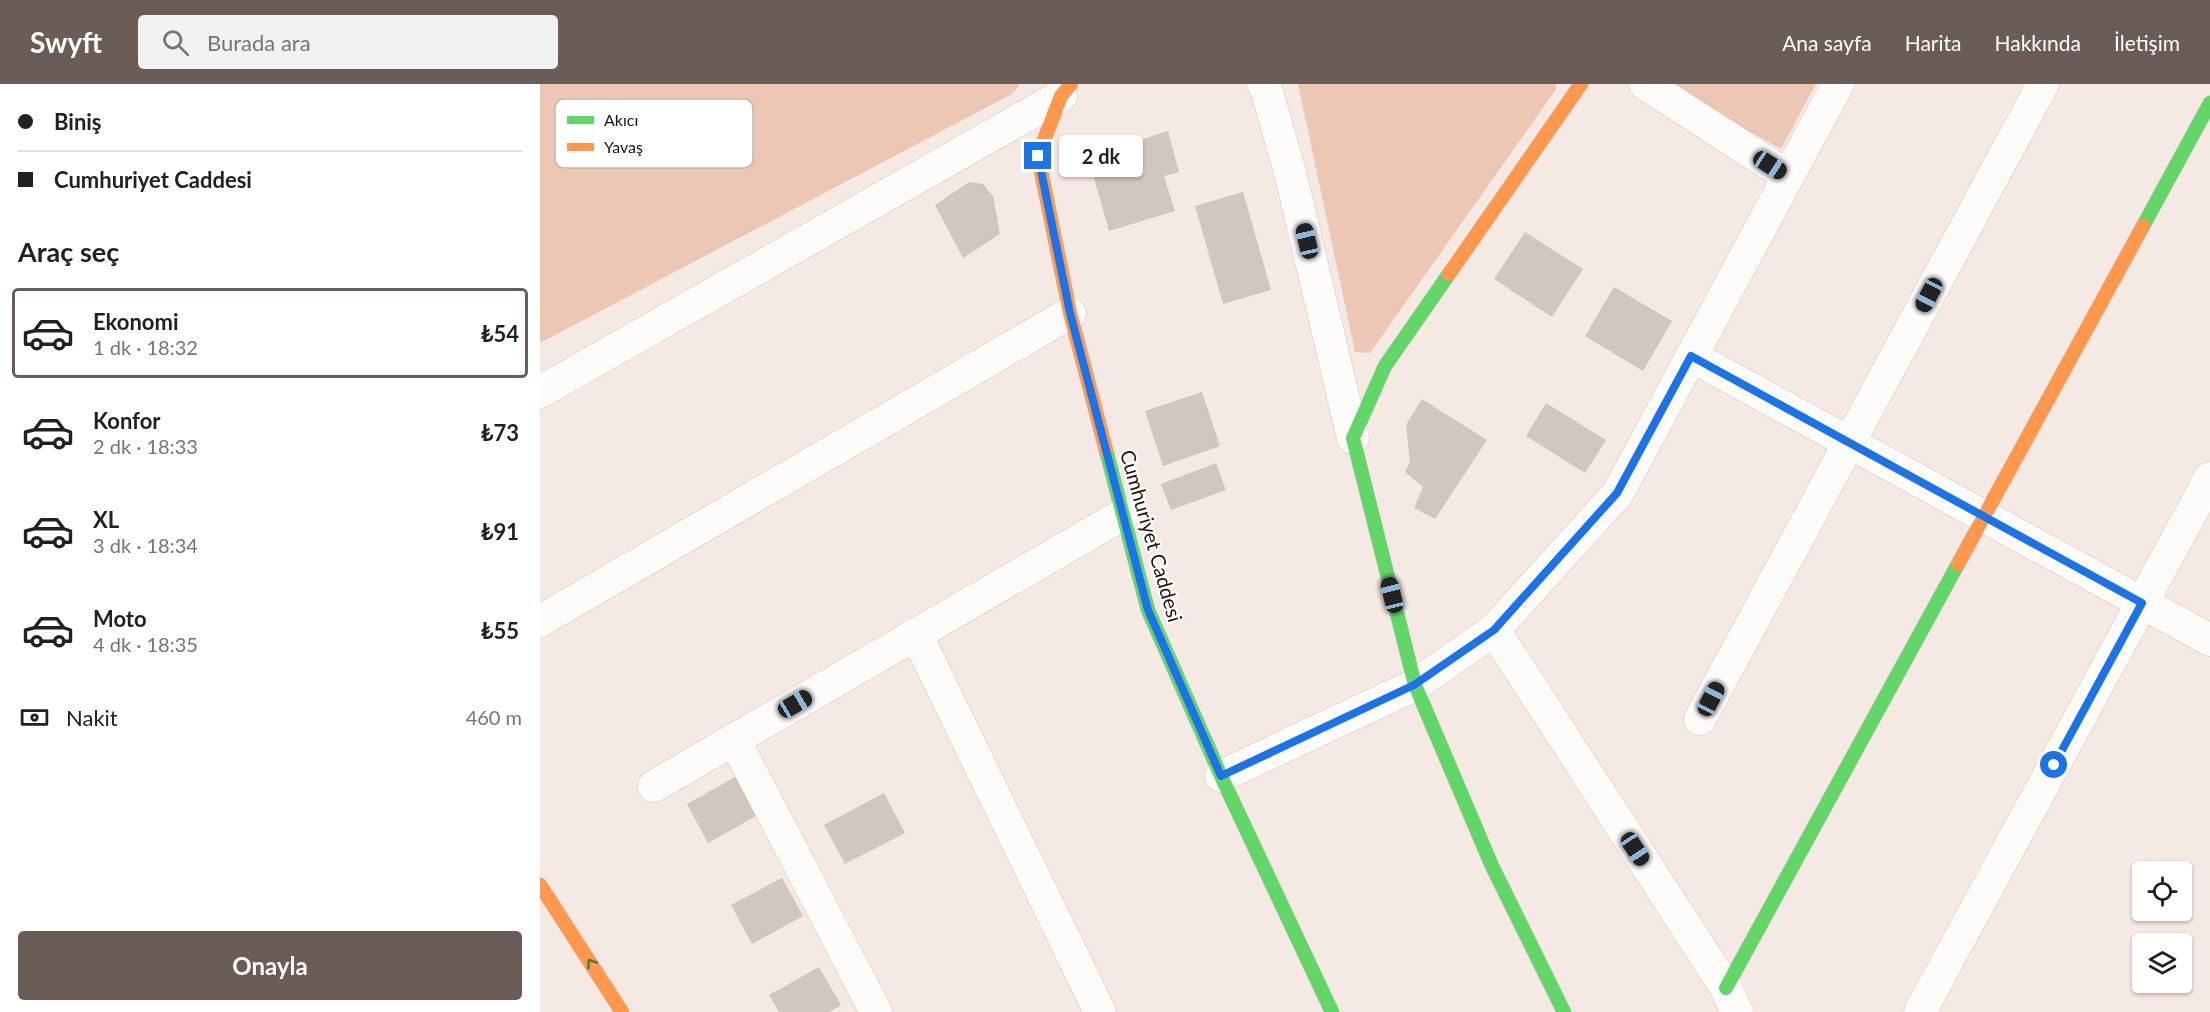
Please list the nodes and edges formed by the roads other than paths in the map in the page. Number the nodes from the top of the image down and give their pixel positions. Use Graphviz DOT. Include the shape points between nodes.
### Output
graph roads {
  1 [pos="1263,84"];
  2 [pos="1581,84"];
  3 [pos="1645,84"];
  4 [pos="1838,84"];
  5 [pos="2043,84"];
  6 [pos="1066,90"];
  7 [pos="2210,103"];
  8 [pos="1788,176"];
  9 [pos="1070,313"];
  10 [pos="1691,356"];
  11 [pos="540,392"];
  12 [pos="1353,438"];
  13 [pos="1849,442"];
  14 [pos="2210,478"];
  15 [pos="1124,514"];
  16 [pos="1984,516"];
  17 [pos="2142,603"];
  18 [pos="540,621"];
  19 [pos="1494,630"];
  20 [pos="916,634"];
  21 [pos="2210,640"];
  22 [pos="1414,685"];
  23 [pos="1701,718"];
  24 [pos="734,740"];
  25 [pos="1221,776"];
  26 [pos="654,786"];
  27 [pos="540,885"];
  28 [pos="1731,1000"];
  29 [pos="1923,1011"];
  30 [pos="622,1012"];
  31 [pos="876,1012"];
  32 [pos="1100,1012"];
  33 [pos="1332,1012"];
  34 [pos="1564,1012"];
  1 -- 12 [label="street" via="1291,176"];
  2 -- 12 [label="main road" via="1385,366"];
  3 -- 8 [label="street"];
  4 -- 8 [label="street"];
  5 -- 13 [label="street"];
  6 -- 9 [label="main road, Cumhuriyet Caddesi" via="1038,156"];
  6 -- 11 [label="street"];
  7 -- 16 [label="main road"];
  8 -- 10 [label="street"];
  9 -- 15 [label="main road, Cumhuriyet Caddesi"];
  9 -- 18 [label="street"];
  10 -- 13 [label="street"];
  10 -- 19 [label="street" via="1617,493"];
  12 -- 22 [label="main road"];
  13 -- 16 [label="street"];
  13 -- 23 [label="street"];
  14 -- 17 [label="street"];
  15 -- 20 [label="street"];
  15 -- 25 [label="main road, Cumhuriyet Caddesi" via="1148,610"];
  16 -- 17 [label="street"];
  16 -- 28 [label="main road"];
  17 -- 21 [label="street"];
  17 -- 29 [label="street"];
  19 -- 22 [label="street"];
  19 -- 28 [label="street"];
  20 -- 24 [label="street"];
  20 -- 32 [label="street"];
  22 -- 25 [label="street"];
  22 -- 34 [label="main road" via="1492,866"];
  24 -- 26 [label="street"];
  24 -- 31 [label="street"];
  25 -- 33 [label="main road, Cumhuriyet Caddesi"];
  30 -- 27 [label="main road, one-way"];
}
